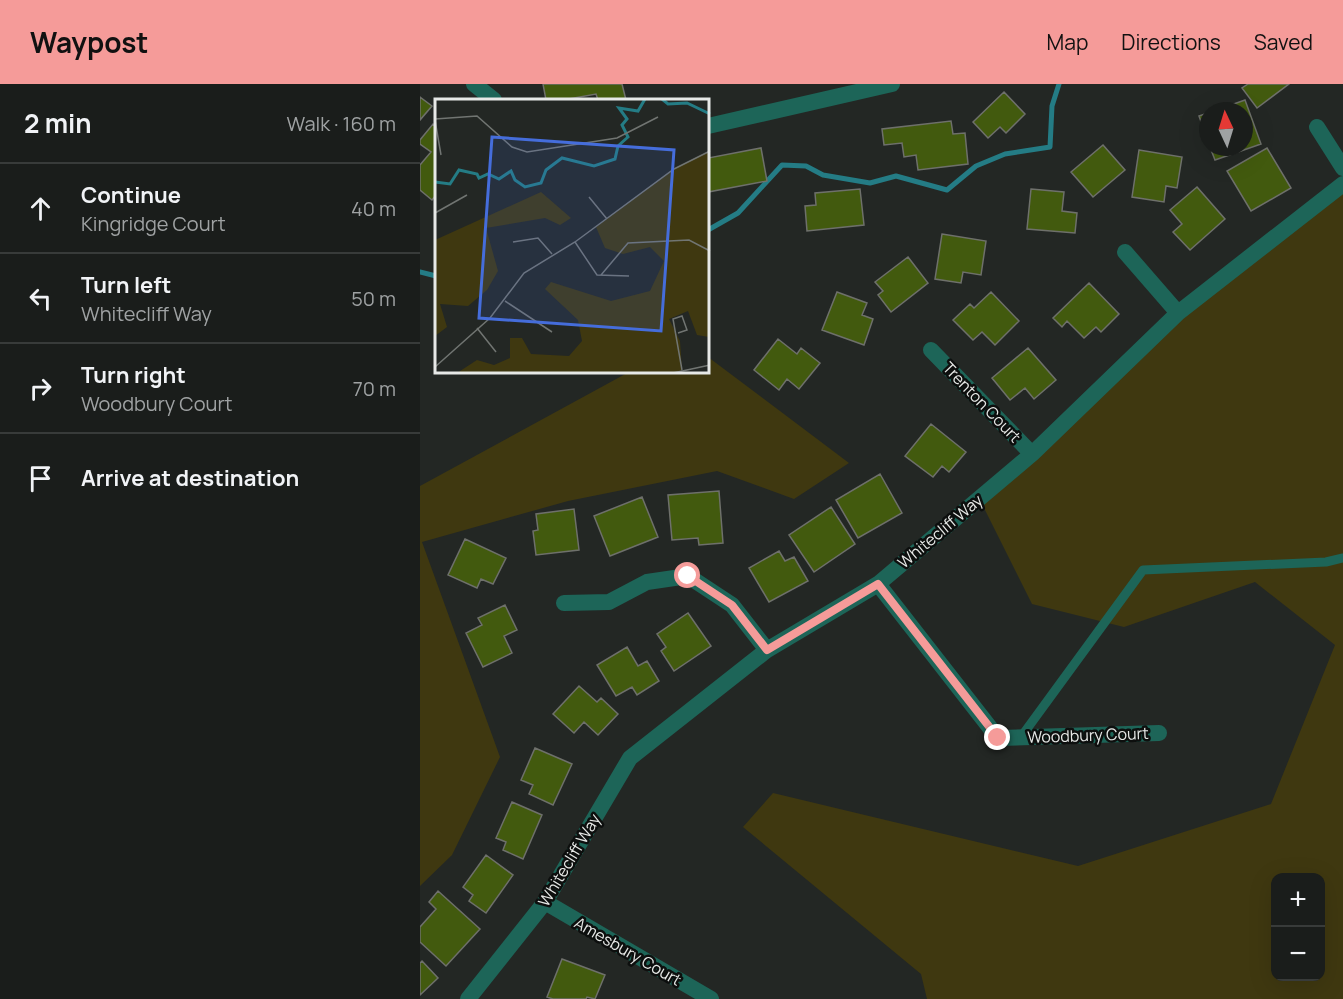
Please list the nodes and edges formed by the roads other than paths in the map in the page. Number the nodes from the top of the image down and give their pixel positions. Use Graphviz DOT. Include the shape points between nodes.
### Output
graph roads {
  1 [pos="474,84"];
  2 [pos="892,84"];
  3 [pos="493,99"];
  4 [pos="710,126"];
  5 [pos="1317,127"];
  6 [pos="1343,168"];
  7 [pos="1343,184"];
  8 [pos="1125,252"];
  9 [pos="1178,313"];
  10 [pos="931,350"];
  11 [pos="1032,454"];
  12 [pos="1343,558"];
  13 [pos="878,584"];
  14 [pos="564,603"];
  15 [pos="767,650"];
  16 [pos="1159,733"];
  17 [pos="1021,737"];
  18 [pos="545,902"];
  19 [pos="468,999"];
  20 [pos="711,999"];
  1 -- 3 [label="street"];
  2 -- 4 [label="street"];
  5 -- 6 [label="street"];
  7 -- 9 [label="street, Whitecliff Way"];
  8 -- 9 [label="street"];
  9 -- 11 [label="street, Whitecliff Way"];
  10 -- 11 [label="street, Trenton Court"];
  11 -- 13 [label="street, Whitecliff Way"];
  12 -- 17 [label="lane" via="1143,570"];
  13 -- 15 [label="street, Whitecliff Way"];
  13 -- 17 [label="street, Woodbury Court" via="998,738"];
  14 -- 15 [label="street" via="609,602 647,582 688,576 732,605"];
  15 -- 18 [label="street, Whitecliff Way" via="630,758"];
  16 -- 17 [label="street, Woodbury Court"];
  18 -- 19 [label="street, Whitecliff Way"];
  18 -- 20 [label="street, Amesbury Court"];
}
